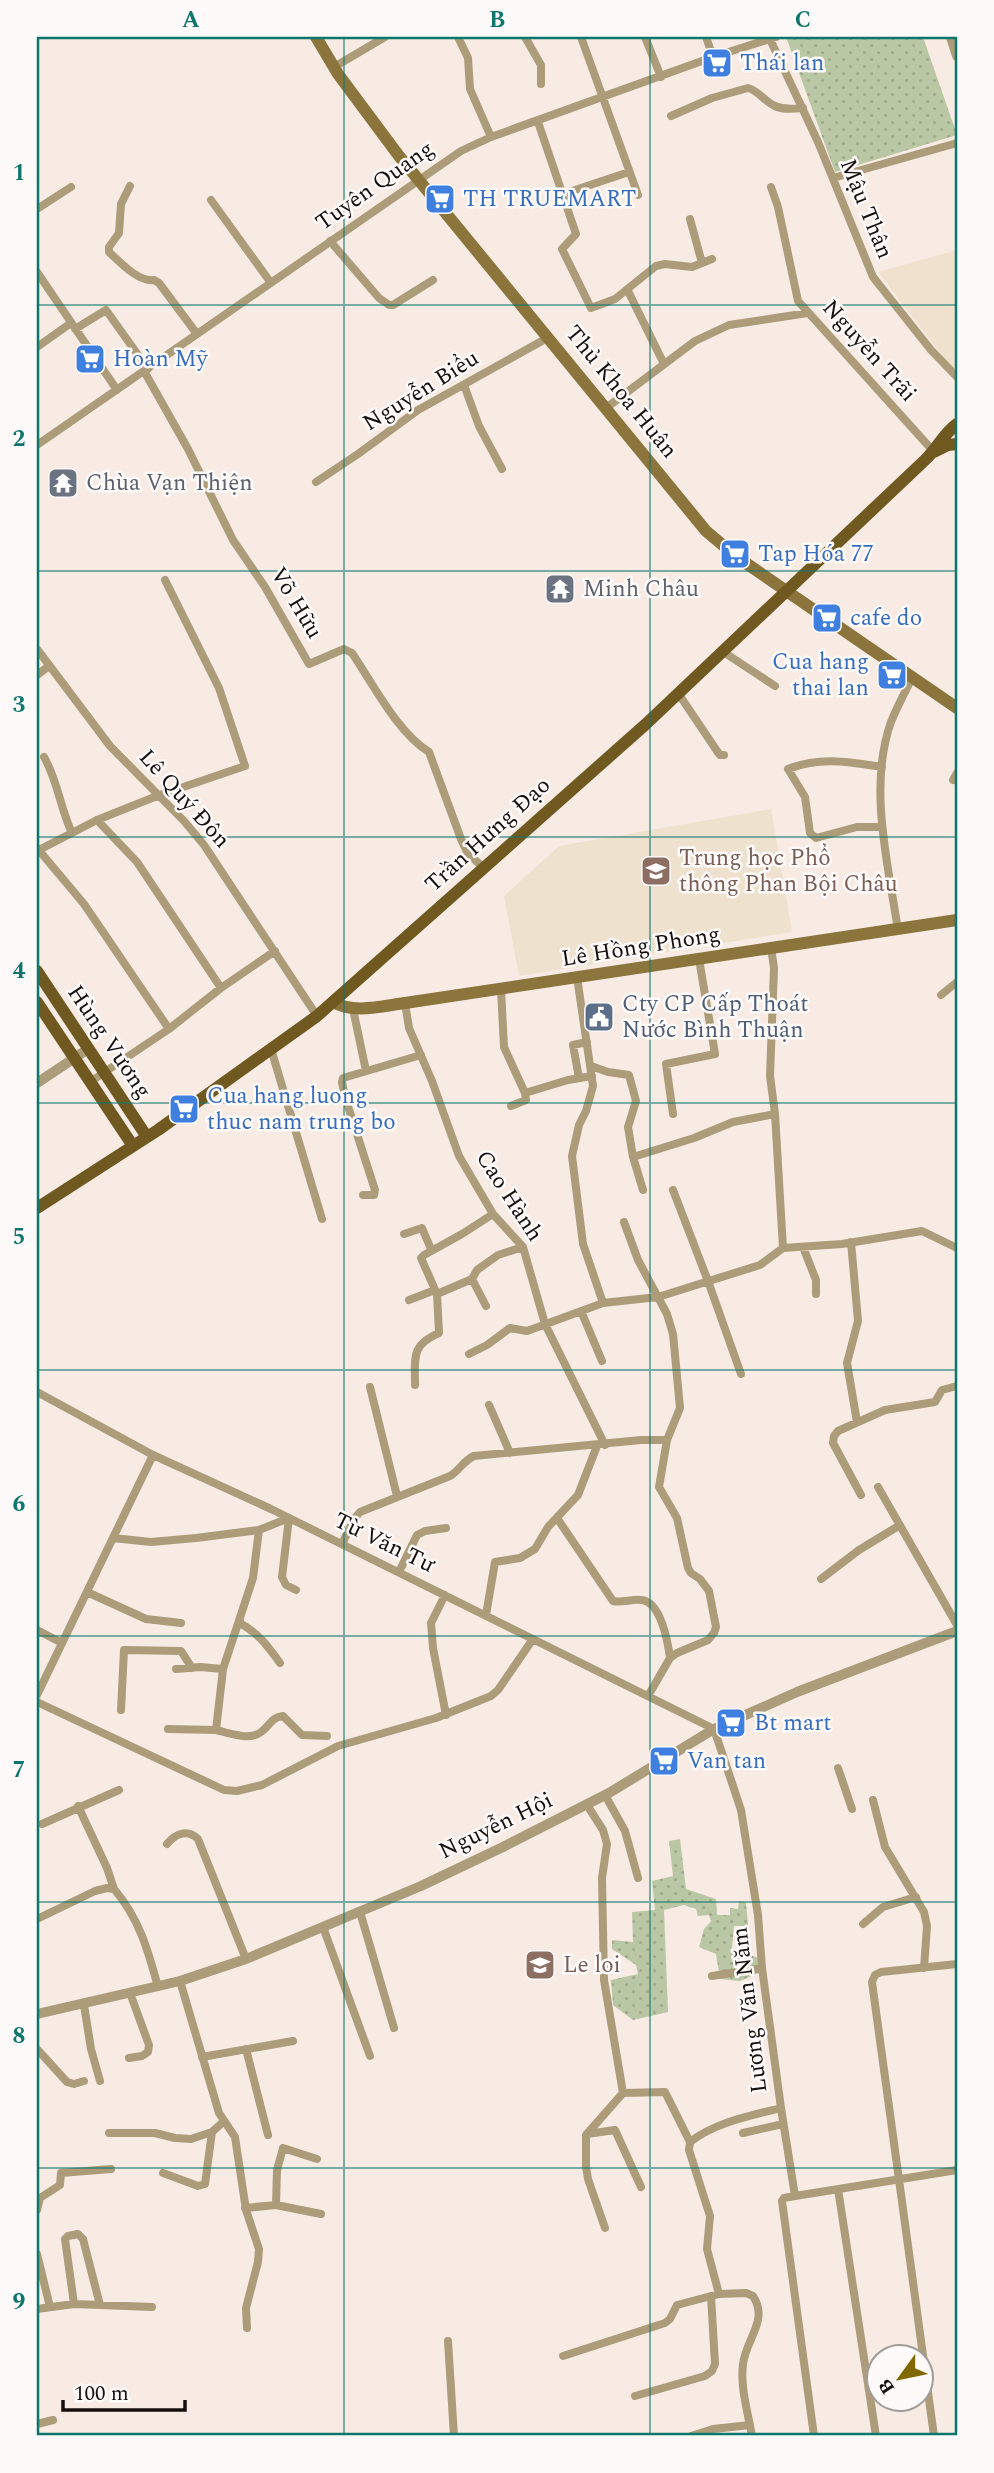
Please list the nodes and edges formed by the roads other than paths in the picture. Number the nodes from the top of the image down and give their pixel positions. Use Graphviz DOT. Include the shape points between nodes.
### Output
graph roads {
  1 [pos="316,37"];
  2 [pos="385,37"];
  3 [pos="458,37"];
  4 [pos="525,37"];
  5 [pos="581,37"];
  6 [pos="645,37"];
  7 [pos="706,37"];
  8 [pos="772,37"];
  9 [pos="951,37"];
  10 [pos="957,56"];
  11 [pos="713,57"];
  12 [pos="334,67"];
  13 [pos="662,77"];
  14 [pos="541,84"];
  15 [pos="602,98"];
  16 [pos="803,108"];
  17 [pos="671,116"];
  18 [pos="538,122"];
  19 [pos="491,137"];
  20 [pos="957,144"];
  21 [pos="629,172"];
  22 [pos="834,178"];
  23 [pos="418,180"];
  24 [pos="130,186"];
  25 [pos="71,187"];
  26 [pos="771,187"];
  27 [pos="563,194"];
  28 [pos="638,195"];
  29 [pos="211,200"];
  30 [pos="37,209"];
  31 [pos="690,219"];
  32 [pos="330,241"];
  33 [pos="712,259"];
  34 [pos="702,263"];
  35 [pos="37,272"];
  36 [pos="433,280"];
  37 [pos="271,283"];
  38 [pos="628,291"];
  39 [pos="808,313"];
  40 [pos="73,326"];
  41 [pos="197,334"];
  42 [pos="549,337"];
  43 [pos="37,347"];
  44 [pos="664,364"];
  45 [pos="146,370"];
  46 [pos="957,377"];
  47 [pos="464,385"];
  48 [pos="117,390"];
  49 [pos="606,408"];
  50 [pos="957,424"];
  51 [pos="957,444"];
  52 [pos="37,446"];
  53 [pos="934,452"];
  54 [pos="502,469"];
  55 [pos="316,482"];
  56 [pos="164,580"];
  57 [pos="787,590"];
  58 [pos="37,649"];
  59 [pos="722,651"];
  60 [pos="49,666"];
  61 [pos="37,675"];
  62 [pos="912,678"];
  63 [pos="775,686"];
  64 [pos="678,693"];
  65 [pos="957,708"];
  66 [pos="724,755"];
  67 [pos="44,757"];
  68 [pos="883,767"];
  69 [pos="158,796"];
  70 [pos="97,820"];
  71 [pos="881,827"];
  72 [pos="72,833"];
  73 [pos="37,850"];
  74 [pos="483,867"];
  75 [pos="957,920"];
  76 [pos="898,930"];
  77 [pos="771,948"];
  78 [pos="275,951"];
  79 [pos="699,959"];
  80 [pos="37,971"];
  81 [pos="577,978"];
  82 [pos="957,982"];
  83 [pos="221,988"];
  84 [pos="501,989"];
  85 [pos="941,995"];
  86 [pos="37,1002"];
  87 [pos="333,1002"];
  88 [pos="405,1003"];
  89 [pos="353,1009"];
  90 [pos="317,1016"];
  91 [pos="169,1029"];
  92 [pos="587,1042"];
  93 [pos="88,1049"];
  94 [pos="271,1049"];
  95 [pos="421,1055"];
  96 [pos="73,1059"];
  97 [pos="591,1066"];
  98 [pos="104,1071"];
  99 [pos="366,1071"];
  100 [pos="592,1076"];
  101 [pos="579,1078"];
  102 [pos="90,1082"];
  103 [pos="37,1083"];
  104 [pos="525,1093"];
  105 [pos="511,1106"];
  106 [pos="673,1114"];
  107 [pos="775,1114"];
  108 [pos="147,1137"];
  109 [pos="133,1146"];
  110 [pos="633,1157"];
  111 [pos="643,1190"];
  112 [pos="673,1190"];
  113 [pos="363,1195"];
  114 [pos="37,1208"];
  115 [pos="493,1214"];
  116 [pos="322,1219"];
  117 [pos="624,1222"];
  118 [pos="404,1234"];
  119 [pos="851,1242"];
  120 [pos="523,1247"];
  121 [pos="803,1247"];
  122 [pos="783,1248"];
  123 [pos="957,1248"];
  124 [pos="431,1249"];
  125 [pos="472,1279"];
  126 [pos="708,1281"];
  127 [pos="436,1292"];
  128 [pos="816,1294"];
  129 [pos="658,1297"];
  130 [pos="409,1300"];
  131 [pos="603,1303"];
  132 [pos="486,1306"];
  133 [pos="581,1311"];
  134 [pos="545,1324"];
  135 [pos="469,1354"];
  136 [pos="602,1361"];
  137 [pos="741,1374"];
  138 [pos="415,1385"];
  139 [pos="957,1386"];
  140 [pos="370,1387"];
  141 [pos="37,1392"];
  142 [pos="489,1405"];
  143 [pos="857,1422"];
  144 [pos="667,1440"];
  145 [pos="601,1445"];
  146 [pos="510,1453"];
  147 [pos="153,1455"];
  148 [pos="878,1487"];
  149 [pos="861,1495"];
  150 [pos="397,1496"];
  151 [pos="289,1518"];
  152 [pos="557,1518"];
  153 [pos="900,1525"];
  154 [pos="446,1528"];
  155 [pos="259,1530"];
  156 [pos="113,1538"];
  157 [pos="342,1544"];
  158 [pos="399,1572"];
  159 [pos="821,1579"];
  160 [pos="296,1590"];
  161 [pos="87,1592"];
  162 [pos="445,1595"];
  163 [pos="485,1615"];
  164 [pos="181,1623"];
  165 [pos="239,1623"];
  166 [pos="957,1625"];
  167 [pos="37,1630"];
  168 [pos="957,1631"];
  169 [pos="533,1639"];
  170 [pos="62,1643"];
  171 [pos="670,1658"];
  172 [pos="280,1663"];
  173 [pos="192,1668"];
  174 [pos="176,1669"];
  175 [pos="223,1670"];
  176 [pos="37,1695"];
  177 [pos="648,1696"];
  178 [pos="37,1702"];
  179 [pos="121,1710"];
  180 [pos="446,1715"];
  181 [pos="168,1728"];
  182 [pos="715,1729"];
  183 [pos="216,1730"];
  184 [pos="327,1736"];
  185 [pos="838,1768"];
  186 [pos="119,1790"];
  187 [pos="605,1795"];
  188 [pos="873,1800"];
  189 [pos="587,1805"];
  190 [pos="78,1807"];
  191 [pos="852,1809"];
  192 [pos="42,1824"];
  193 [pos="167,1844"];
  194 [pos="638,1878"];
  195 [pos="114,1889"];
  196 [pos="916,1897"];
  197 [pos="360,1912"];
  198 [pos="37,1919"];
  199 [pos="863,1924"];
  200 [pos="323,1927"];
  201 [pos="246,1959"];
  202 [pos="957,1964"];
  203 [pos="762,1968"];
  204 [pos="924,1968"];
  205 [pos="712,1976"];
  206 [pos="180,1981"];
  207 [pos="158,1987"];
  208 [pos="130,1993"];
  209 [pos="84,2005"];
  210 [pos="37,2014"];
  211 [pos="394,2028"];
  212 [pos="293,2041"];
  213 [pos="37,2049"];
  214 [pos="246,2049"];
  215 [pos="370,2056"];
  216 [pos="202,2057"];
  217 [pos="129,2058"];
  218 [pos="84,2081"];
  219 [pos="100,2081"];
  220 [pos="623,2093"];
  221 [pos="781,2108"];
  222 [pos="223,2122"];
  223 [pos="783,2124"];
  224 [pos="212,2132"];
  225 [pos="108,2133"];
  226 [pos="743,2133"];
  227 [pos="586,2135"];
  228 [pos="268,2136"];
  229 [pos="690,2142"];
  230 [pos="317,2160"];
  231 [pos="111,2169"];
  232 [pos="957,2170"];
  233 [pos="163,2173"];
  234 [pos="900,2179"];
  235 [pos="641,2187"];
  236 [pos="838,2189"];
  237 [pos="795,2196"];
  238 [pos="276,2205"];
  239 [pos="245,2208"];
  240 [pos="37,2210"];
  241 [pos="321,2214"];
  242 [pos="605,2228"];
  243 [pos="37,2255"];
  244 [pos="715,2295"];
  245 [pos="74,2304"];
  246 [pos="100,2305"];
  247 [pos="50,2307"];
  248 [pos="152,2307"];
  249 [pos="37,2309"];
  250 [pos="247,2328"];
  251 [pos="448,2341"];
  252 [pos="563,2356"];
  253 [pos="635,2396"];
  254 [pos="53,2420"];
  255 [pos="37,2424"];
  256 [pos="750,2425"];
  257 [pos="454,2436"];
  258 [pos="691,2436"];
  259 [pos="752,2436"];
  260 [pos="814,2436"];
  261 [pos="876,2436"];
  262 [pos="934,2436"];
  1 -- 12 [label="main road, Thủ Khoa Huân"];
  2 -- 12 [label="street"];
  3 -- 19 [label="street" via="468,58 470,89"];
  4 -- 14 [label="street" via="541,65"];
  5 -- 15 [label="street"];
  6 -- 13 [label="street"];
  7 -- 11 [label="street"];
  8 -- 11 [label="street, Tuyên Quang"];
  8 -- 16 [label="street, Mậu Thân"];
  9 -- 10 [label="street"];
  11 -- 13 [label="street, Tuyên Quang"];
  12 -- 23 [label="main road, Thủ Khoa Huân"];
  13 -- 15 [label="street, Tuyên Quang"];
  15 -- 18 [label="street, Tuyên Quang"];
  15 -- 21 [label="street"];
  16 -- 17 [label="street" via="780,108 754,90 742,89"];
  16 -- 22 [label="street, Mậu Thân"];
  18 -- 19 [label="street, Tuyên Quang"];
  18 -- 27 [label="street"];
  19 -- 23 [label="street, Tuyên Quang" via="450,157"];
  20 -- 22 [label="street"];
  21 -- 27 [label="street"];
  21 -- 28 [label="street"];
  22 -- 46 [label="street, Mậu Thân" via="873,277"];
  23 -- 32 [label="street, Tuyên Quang"];
  23 -- 42 [label="main road, Thủ Khoa Huân"];
  24 -- 41 [label="street" via="121,204 119,233 109,252 148,281 159,283"];
  25 -- 30 [label="street"];
  26 -- 39 [label="street, Nguyễn Trãi" via="798,301"];
  27 -- 38 [label="street" via="576,234 562,249 591,308"];
  29 -- 37 [label="street"];
  31 -- 34 [label="street"];
  32 -- 36 [label="street" via="389,305"];
  32 -- 37 [label="street, Tuyên Quang"];
  33 -- 34 [label="street"];
  34 -- 38 [label="street" via="656,266"];
  35 -- 40 [label="street"];
  37 -- 41 [label="street, Tuyên Quang"];
  38 -- 44 [label="street"];
  39 -- 44 [label="street" via="729,325 695,341"];
  39 -- 53 [label="street, Nguyễn Trãi"];
  40 -- 43 [label="street"];
  40 -- 45 [label="street" via="107,310"];
  40 -- 48 [label="street"];
  41 -- 45 [label="street, Tuyên Quang"];
  42 -- 47 [label="street, Nguyễn Biểu"];
  42 -- 49 [label="main road, Thủ Khoa Huân"];
  44 -- 49 [label="street"];
  45 -- 48 [label="street, Tuyên Quang"];
  45 -- 74 [label="street, Võ Hữu" via="233,540 309,664 344,649 352,653 416,744 429,752 468,854"];
  47 -- 54 [label="street"];
  47 -- 55 [label="street, Nguyễn Biểu" via="418,410"];
  48 -- 52 [label="street, Tuyên Quang"];
  49 -- 57 [label="main road, Thủ Khoa Huân" via="706,531"];
  50 -- 53 [label="main road, Trần Hưng Đạo"];
  51 -- 53 [label="main road, Trần Hưng Đạo"];
  53 -- 57 [label="main road, Trần Hưng Đạo"];
  56 -- 69 [label="street" via="219,688 245,766"];
  57 -- 59 [label="main road, Trần Hưng Đạo"];
  57 -- 62 [label="main road, Thủ Khoa Huân"];
  58 -- 60 [label="street, Lê Quý Đôn"];
  59 -- 63 [label="street"];
  59 -- 64 [label="main road, Trần Hưng Đạo"];
  60 -- 61 [label="street"];
  60 -- 69 [label="street, Lê Quý Đôn" via="110,746"];
  62 -- 65 [label="main road, Thủ Khoa Huân"];
  62 -- 68 [label="street" via="890,724"];
  64 -- 66 [label="street"];
  64 -- 74 [label="main road, Trần Hưng Đạo"];
  67 -- 72 [label="street"];
  68 -- 71 [label="street"];
  68 -- 71 [label="street" via="816,761 788,769 805,797 813,837"];
  69 -- 70 [label="street"];
  69 -- 78 [label="street, Lê Quý Đôn" via="204,845"];
  70 -- 72 [label="street"];
  70 -- 83 [label="street" via="137,862"];
  71 -- 76 [label="street"];
  72 -- 73 [label="street"];
  73 -- 91 [label="street" via="84,904"];
  74 -- 87 [label="main road, Trần Hưng Đạo"];
  75 -- 76 [label="main road, Lê Hồng Phong"];
  76 -- 77 [label="main road, Lê Hồng Phong"];
  77 -- 79 [label="main road, Lê Hồng Phong"];
  77 -- 107 [label="street" via="769,1076"];
  78 -- 83 [label="street"];
  78 -- 90 [label="street, Lê Quý Đôn"];
  79 -- 81 [label="main road, Lê Hồng Phong"];
  79 -- 106 [label="street" via="715,1054 666,1064"];
  80 -- 93 [label="main road, Hùng Vương"];
  81 -- 84 [label="main road, Lê Hồng Phong"];
  81 -- 92 [label="street"];
  82 -- 85 [label="street"];
  83 -- 91 [label="street"];
  84 -- 88 [label="main road, Lê Hồng Phong"];
  84 -- 104 [label="street" via="504,1047"];
  86 -- 96 [label="main road, Hùng Vương"];
  87 -- 89 [label="main road, Lê Hồng Phong"];
  87 -- 90 [label="main road, Trần Hưng Đạo"];
  88 -- 89 [label="main road, Lê Hồng Phong"];
  88 -- 95 [label="street, Cao Hành" via="409,1028"];
  89 -- 99 [label="street"];
  90 -- 94 [label="main road, Trần Hưng Đạo"];
  91 -- 98 [label="street"];
  92 -- 97 [label="street"];
  92 -- 101 [label="street" via="573,1045"];
  93 -- 96 [label="street"];
  93 -- 98 [label="main road, Hùng Vương"];
  94 -- 108 [label="main road, Trần Hưng Đạo"];
  94 -- 116 [label="street"];
  95 -- 99 [label="street"];
  95 -- 115 [label="street, Cao Hành" via="459,1156"];
  96 -- 102 [label="main road, Hùng Vương"];
  96 -- 103 [label="street"];
  97 -- 100 [label="street"];
  97 -- 110 [label="street" via="629,1075 636,1101 628,1127"];
  98 -- 102 [label="street"];
  98 -- 108 [label="main road, Hùng Vương"];
  99 -- 113 [label="street" via="342,1082 375,1190 374,1195"];
  100 -- 101 [label="street"];
  100 -- 131 [label="street" via="572,1157 583,1244"];
  101 -- 104 [label="street"];
  102 -- 109 [label="main road, Hùng Vương"];
  104 -- 105 [label="street" via="526,1100"];
  107 -- 110 [label="street" via="733,1122"];
  107 -- 122 [label="street"];
  108 -- 109 [label="main road, Trần Hưng Đạo"];
  109 -- 114 [label="main road, Trần Hưng Đạo"];
  110 -- 111 [label="street"];
  112 -- 126 [label="street"];
  115 -- 120 [label="street, Cao Hành"];
  115 -- 124 [label="street"];
  117 -- 129 [label="street"];
  118 -- 124 [label="street" via="422,1228"];
  119 -- 121 [label="street"];
  119 -- 123 [label="street" via="922,1231"];
  119 -- 143 [label="street" via="858,1321 847,1363"];
  120 -- 125 [label="street" via="484,1263"];
  120 -- 134 [label="street, Cao Hành"];
  121 -- 122 [label="street"];
  121 -- 128 [label="street" via="816,1280"];
  122 -- 126 [label="street" via="760,1265"];
  124 -- 127 [label="street" via="422,1258"];
  125 -- 127 [label="street"];
  125 -- 132 [label="street"];
  126 -- 129 [label="street"];
  126 -- 137 [label="street"];
  127 -- 130 [label="street"];
  127 -- 138 [label="street" via="439,1333 419,1346"];
  129 -- 131 [label="street"];
  129 -- 144 [label="street" via="673,1334 680,1395 680,1408"];
  131 -- 133 [label="street"];
  133 -- 134 [label="street"];
  133 -- 136 [label="street"];
  134 -- 135 [label="street" via="523,1331 510,1328"];
  134 -- 145 [label="street, Cao Hành"];
  139 -- 143 [label="street" via="942,1390 935,1402 891,1409"];
  140 -- 150 [label="street"];
  141 -- 147 [label="street, Từ Văn Tư"];
  142 -- 146 [label="street"];
  143 -- 149 [label="street" via="833,1439"];
  144 -- 145 [label="street"];
  144 -- 171 [label="street" via="659,1487 677,1518 688,1567 709,1591 716,1627 708,1640"];
  145 -- 146 [label="street"];
  145 -- 152 [label="street" via="578,1495"];
  146 -- 150 [label="street" via="474,1456 450,1476"];
  147 -- 151 [label="street, Từ Văn Tư"];
  147 -- 156 [label="street"];
  148 -- 153 [label="street"];
  150 -- 157 [label="street" via="360,1512"];
  151 -- 155 [label="street"];
  151 -- 157 [label="street, Từ Văn Tư"];
  151 -- 160 [label="street" via="282,1577"];
  152 -- 163 [label="street" via="529,1553 495,1562"];
  152 -- 171 [label="street" via="613,1601 644,1599 651,1604 666,1634"];
  153 -- 159 [label="street"];
  153 -- 166 [label="street"];
  154 -- 158 [label="street" via="417,1535"];
  155 -- 156 [label="street" via="150,1542"];
  155 -- 165 [label="street" via="253,1578"];
  156 -- 161 [label="street"];
  157 -- 158 [label="street, Từ Văn Tư"];
  158 -- 162 [label="street, Từ Văn Tư"];
  161 -- 164 [label="street" via="146,1619"];
  161 -- 170 [label="street"];
  162 -- 163 [label="street, Từ Văn Tư"];
  162 -- 180 [label="street" via="431,1623"];
  163 -- 169 [label="street, Từ Văn Tư"];
  165 -- 172 [label="street" via="253,1631"];
  165 -- 175 [label="street"];
  167 -- 170 [label="street"];
  168 -- 182 [label="street, Nguyễn Hội" via="797,1692"];
  169 -- 177 [label="street, Từ Văn Tư"];
  169 -- 180 [label="street" via="498,1690"];
  170 -- 176 [label="street"];
  171 -- 177 [label="street"];
  173 -- 174 [label="street"];
  173 -- 175 [label="street"];
  173 -- 179 [label="street" via="181,1651 124,1650"];
  175 -- 183 [label="street"];
  177 -- 182 [label="street, Từ Văn Tư"];
  178 -- 180 [label="street" via="230,1792 262,1785 344,1743"];
  181 -- 183 [label="street"];
  182 -- 187 [label="street, Nguyễn Hội"];
  182 -- 203 [label="street, Lương Văn Năm" via="741,1810"];
  183 -- 184 [label="street" via="251,1736 262,1732 273,1718 284,1716 302,1735"];
  185 -- 191 [label="street"];
  186 -- 190 [label="street"];
  187 -- 189 [label="street, Nguyễn Hội"];
  187 -- 194 [label="street" via="625,1831"];
  188 -- 196 [label="street" via="885,1847"];
  189 -- 197 [label="street, Nguyễn Hội"];
  189 -- 220 [label="street" via="607,1844 604,1980"];
  190 -- 192 [label="street"];
  190 -- 195 [label="street"];
  193 -- 201 [label="street" via="184,1833 198,1839"];
  195 -- 198 [label="street" via="96,1891"];
  195 -- 207 [label="street" via="144,1937"];
  196 -- 199 [label="street" via="883,1907"];
  196 -- 204 [label="street" via="927,1926"];
  197 -- 200 [label="street, Nguyễn Hội"];
  197 -- 211 [label="street"];
  200 -- 201 [label="street, Nguyễn Hội"];
  200 -- 215 [label="street"];
  201 -- 206 [label="street, Nguyễn Hội"];
  202 -- 204 [label="street"];
  203 -- 205 [label="street"];
  203 -- 221 [label="street, Lương Văn Năm"];
  204 -- 234 [label="street" via="881,1972 872,1982"];
  206 -- 207 [label="street, Nguyễn Hội"];
  206 -- 216 [label="street"];
  207 -- 208 [label="street, Nguyễn Hội"];
  208 -- 209 [label="street, Nguyễn Hội"];
  208 -- 217 [label="street" via="149,2045 142,2056"];
  209 -- 210 [label="street, Nguyễn Hội"];
  209 -- 219 [label="street"];
  212 -- 214 [label="street"];
  213 -- 218 [label="street" via="67,2082"];
  214 -- 216 [label="street"];
  214 -- 228 [label="street"];
  216 -- 222 [label="street"];
  220 -- 227 [label="street"];
  220 -- 229 [label="street" via="665,2092"];
  221 -- 223 [label="street"];
  221 -- 229 [label="street, Lương Văn Năm" via="736,2119"];
  222 -- 224 [label="street"];
  222 -- 239 [label="street" via="235,2137"];
  223 -- 226 [label="street"];
  223 -- 237 [label="street"];
  224 -- 225 [label="street" via="191,2139"];
  224 -- 233 [label="street" via="205,2184 198,2186"];
  227 -- 235 [label="street" via="615,2130"];
  227 -- 242 [label="street" via="586,2166"];
  229 -- 244 [label="street" via="710,2216 707,2249"];
  230 -- 238 [label="street" via="283,2148"];
  231 -- 240 [label="street" via="61,2173 60,2185 40,2198"];
  232 -- 234 [label="street"];
  234 -- 236 [label="street"];
  234 -- 262 [label="street"];
  236 -- 237 [label="street"];
  236 -- 261 [label="street"];
  237 -- 260 [label="street" via="784,2198 782,2205"];
  238 -- 239 [label="street"];
  238 -- 241 [label="street"];
  239 -- 250 [label="street" via="259,2249 246,2308"];
  243 -- 247 [label="street"];
  244 -- 252 [label="street" via="677,2305 665,2323"];
  244 -- 253 [label="street" via="712,2371"];
  244 -- 256 [label="street" via="746,2293 753,2296 760,2313 743,2364"];
  245 -- 246 [label="street"];
  245 -- 246 [label="street" via="65,2239 78,2234"];
  245 -- 247 [label="street"];
  246 -- 248 [label="street"];
  247 -- 249 [label="street"];
  251 -- 257 [label="street"];
  254 -- 255 [label="street"];
  256 -- 258 [label="street"];
  256 -- 259 [label="street"];
}
